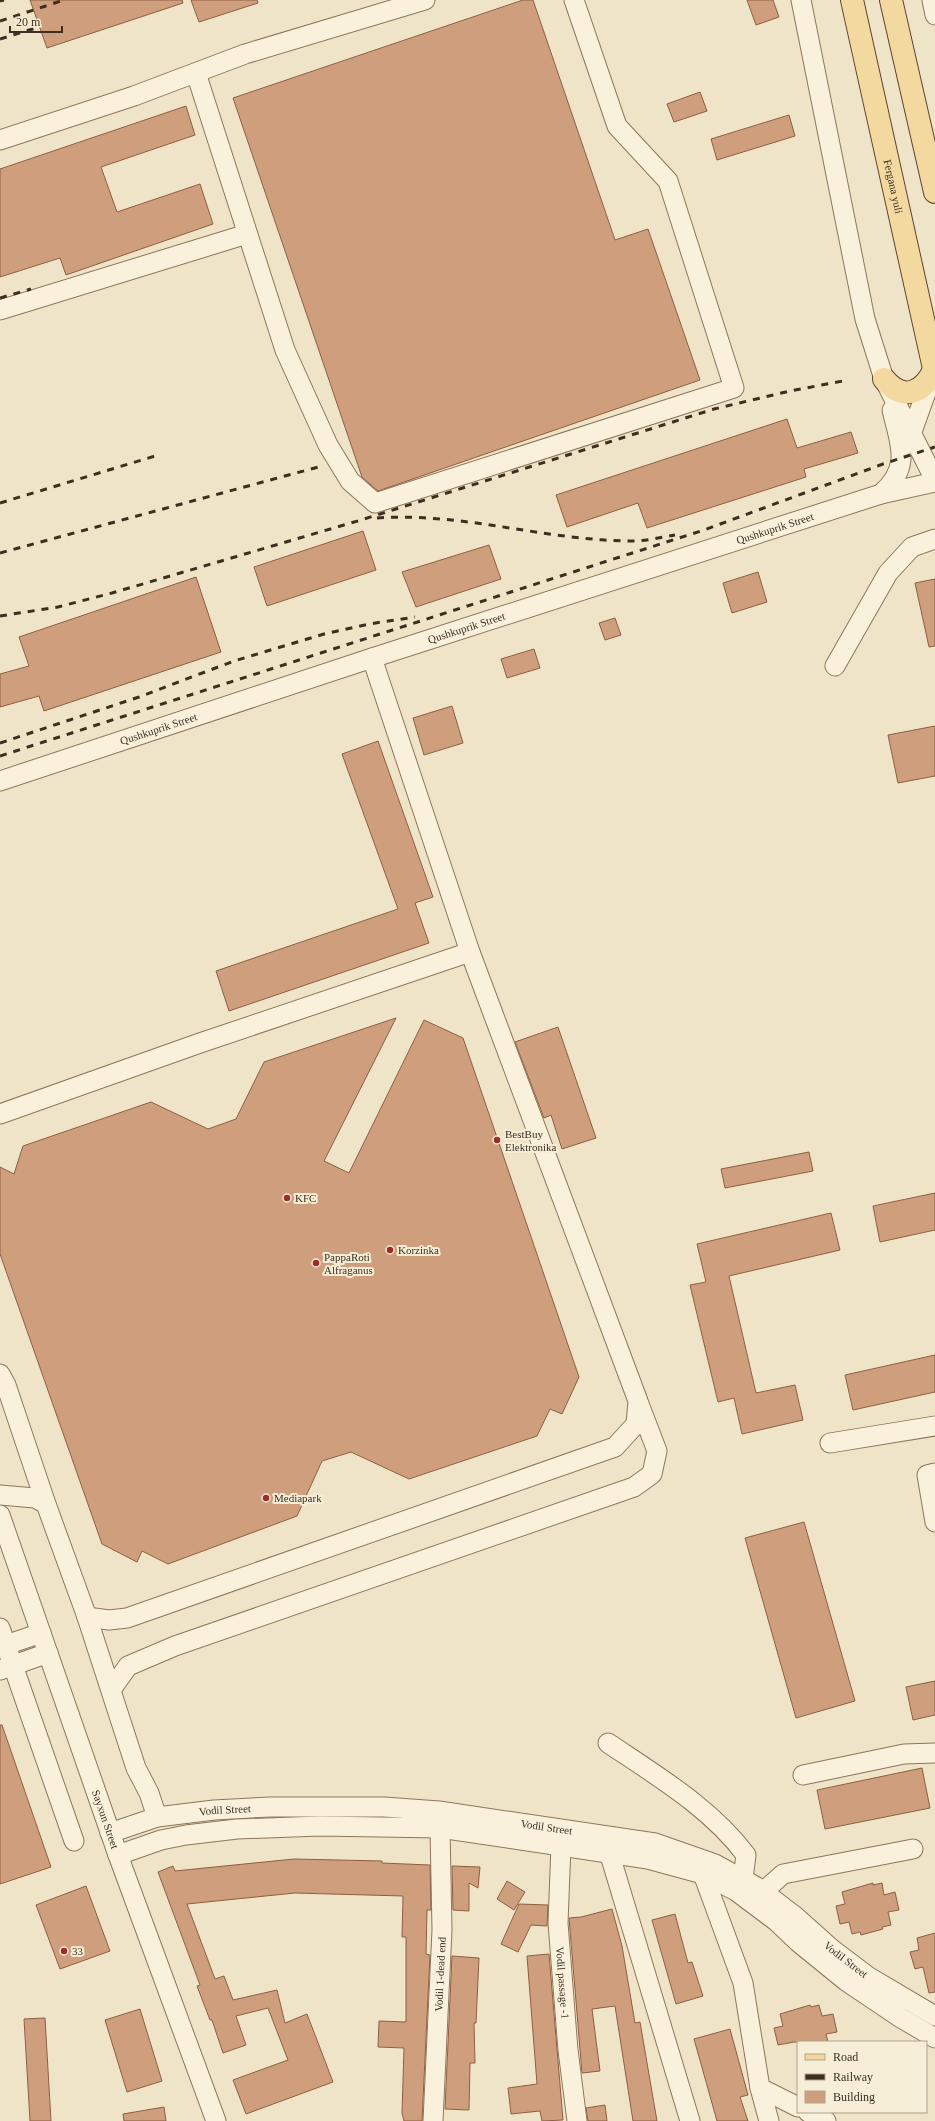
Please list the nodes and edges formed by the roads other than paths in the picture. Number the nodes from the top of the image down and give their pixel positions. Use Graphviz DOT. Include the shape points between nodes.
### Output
graph roads {
  1 [pos="425,0"];
  2 [pos="574,0"];
  3 [pos="801,0"];
  4 [pos="852,0"];
  5 [pos="891,0"];
  6 [pos="932,0"];
  7 [pos="935,14"];
  8 [pos="196,73"];
  9 [pos="0,140"];
  10 [pos="935,192"];
  11 [pos="247,234"];
  12 [pos="0,310"];
  13 [pos="935,371"];
  14 [pos="884,379"];
  15 [pos="912,434"];
  16 [pos="903,458"];
  17 [pos="935,481"];
  18 [pos="881,494"];
  19 [pos="935,539"];
  20 [pos="372,658"];
  21 [pos="835,666"];
  22 [pos="0,781"];
  23 [pos="470,952"];
  24 [pos="0,1114"];
  25 [pos="0,1374"];
  26 [pos="638,1401"];
  27 [pos="935,1426"];
  28 [pos="830,1443"];
  29 [pos="935,1473"];
  30 [pos="0,1495"];
  31 [pos="46,1504"];
  32 [pos="0,1515"];
  33 [pos="935,1522"];
  34 [pos="87,1617"];
  35 [pos="41,1633"];
  36 [pos="2,1640"];
  37 [pos="48,1653"];
  38 [pos="7,1668"];
  39 [pos="111,1690"];
  40 [pos="608,1743"];
  41 [pos="935,1753"];
  42 [pos="803,1775"];
  43 [pos="156,1817"];
  44 [pos="440,1828"];
  45 [pos="110,1833"];
  46 [pos="74,1841"];
  47 [pos="561,1845"];
  48 [pos="913,1849"];
  49 [pos="609,1852"];
  50 [pos="118,1855"];
  51 [pos="703,1874"];
  52 [pos="743,1879"];
  53 [pos="763,1892"];
  54 [pos="935,2016"];
  55 [pos="935,2038"];
  56 [pos="760,2088"];
  57 [pos="797,2106"];
  58 [pos="810,2113"];
  59 [pos="216,2121"];
  60 [pos="433,2121"];
  61 [pos="577,2121"];
  62 [pos="690,2121"];
  63 [pos="769,2121"];
  64 [pos="826,2121"];
  1 -- 8 [label="street" via="245,54"];
  2 -- 11 [label="street" via="617,126 668,181 734,388 375,503 350,481 328,445 284,350"];
  3 -- 14 [label="street" via="865,319"];
  4 -- 13 [label="main road, Fergana yuli"];
  5 -- 10 [label="main road"];
  6 -- 7 [label="street"];
  8 -- 9 [label="street"];
  8 -- 11 [label="street"];
  11 -- 12 [label="street"];
  13 -- 14 [label="main road" via="925,385 912,392 896,390"];
  13 -- 15 [label="street"];
  14 -- 15 [label="street"];
  14 -- 16 [label="street"];
  15 -- 16 [label="street"];
  15 -- 17 [label="street"];
  16 -- 18 [label="street" via="894,480"];
  17 -- 18 [label="street, Qushkuprik Street"];
  18 -- 20 [label="street, Qushkuprik Street"];
  19 -- 21 [label="street" via="912,547 888,573"];
  20 -- 22 [label="street, Qushkuprik Street"];
  20 -- 23 [label="street"];
  23 -- 24 [label="street" via="207,1040"];
  23 -- 26 [label="street"];
  25 -- 31 [label="street"];
  26 -- 34 [label="street" via="636,1424 615,1447 127,1618 109,1620"];
  26 -- 39 [label="street" via="657,1451 652,1474 634,1487 175,1646 128,1666"];
  27 -- 28 [label="street"];
  29 -- 33 [label="street" via="927,1475"];
  30 -- 31 [label="street" via="35,1498"];
  31 -- 34 [label="street"];
  32 -- 35 [label="street, Sayxun Street"];
  34 -- 39 [label="street"];
  35 -- 36 [label="street"];
  35 -- 37 [label="street, Sayxun Street"];
  36 -- 38 [label="street"];
  37 -- 38 [label="street"];
  37 -- 45 [label="street, Sayxun Street"];
  38 -- 46 [label="street"];
  39 -- 43 [label="street" via="136,1768 149,1793"];
  40 -- 52 [label="street" via="680,1793 731,1834 746,1855"];
  41 -- 42 [label="street" via="904,1754"];
  43 -- 45 [label="street, Vodil Street"];
  43 -- 52 [label="street, Vodil Street" via="270,1806 384,1807 439,1811 655,1843 700,1858"];
  44 -- 47 [label="street, Vodil Street"];
  44 -- 50 [label="street, Vodil Street" via="320,1826 237,1829 161,1840"];
  44 -- 60 [label="street, Vodil 1-dead end" via="442,1930"];
  45 -- 50 [label="street, Sayxun Street"];
  47 -- 49 [label="street, Vodil Street"];
  47 -- 61 [label="street, Vodil passage -1" via="558,1923 568,2050"];
  48 -- 53 [label="street" via="783,1874"];
  49 -- 51 [label="street, Vodil Street"];
  49 -- 62 [label="street"];
  50 -- 59 [label="street, Sayxun Street"];
  51 -- 55 [label="street, Vodil Street" via="752,1901 846,1981"];
  51 -- 56 [label="street" via="743,1983"];
  52 -- 53 [label="street, Vodil Street"];
  53 -- 54 [label="street, Vodil Street" via="870,1977"];
  56 -- 57 [label="street"];
  56 -- 63 [label="street"];
  58 -- 64 [label="street"];
}
